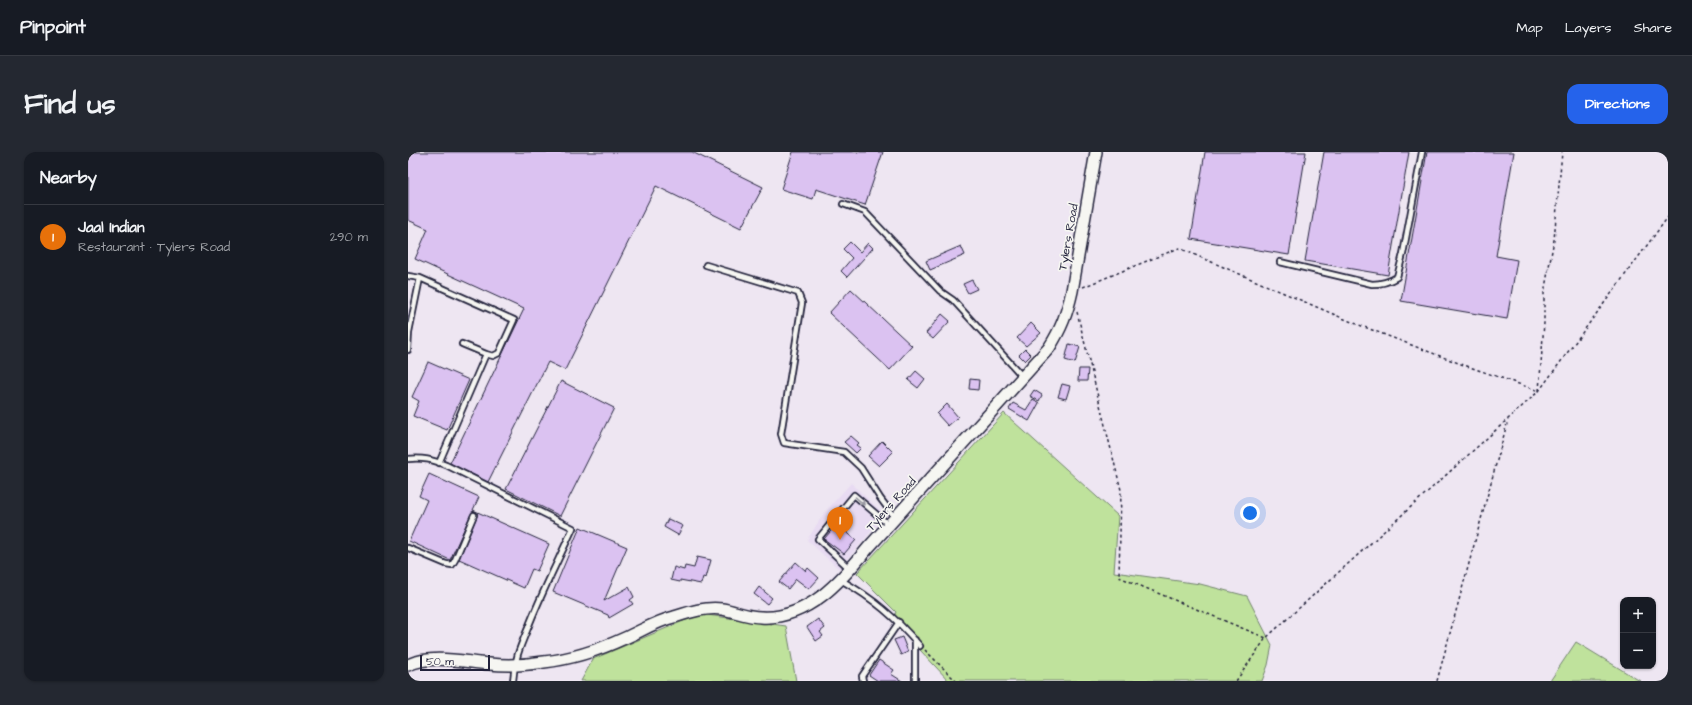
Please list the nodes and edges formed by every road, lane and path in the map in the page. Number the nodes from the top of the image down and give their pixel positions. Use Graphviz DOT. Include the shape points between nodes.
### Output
graph roads {
  1 [pos="1096,152"];
  2 [pos="1422,152"];
  3 [pos="1562,152"];
  4 [pos="843,204"];
  5 [pos="1668,217"];
  6 [pos="1280,262"];
  7 [pos="706,265"];
  8 [pos="408,276"];
  9 [pos="420,278"];
  10 [pos="1072,292"];
  11 [pos="462,344"];
  12 [pos="408,350"];
  13 [pos="486,354"];
  14 [pos="1023,377"];
  15 [pos="1539,391"];
  16 [pos="1508,419"];
  17 [pos="408,459"];
  18 [pos="439,462"];
  19 [pos="474,515"];
  20 [pos="892,522"];
  21 [pos="408,548"];
  22 [pos="850,570"];
  23 [pos="841,580"];
  24 [pos="898,622"];
  25 [pos="1266,638"];
  26 [pos="915,640"];
  27 [pos="920,646"];
  28 [pos="514,664"];
  29 [pos="408,665"];
  30 [pos="512,681"];
  31 [pos="863,681"];
  32 [pos="915,681"];
  33 [pos="956,681"];
  34 [pos="1236,681"];
  35 [pos="1437,681"];
  1 -- 10 [label="street, Tylers Road"];
  2 -- 6 [label="lane" via="1397,277 1391,281 1372,284"];
  3 -- 15 [label="path" via="1554,240 1544,293"];
  4 -- 14 [label="lane" via="865,212 940,291 953,300"];
  5 -- 15 [label="path"];
  7 -- 20 [label="lane" via="798,293 802,303 781,434 784,443 844,452 861,468"];
  8 -- 9 [label="lane"];
  9 -- 12 [label="lane"];
  9 -- 13 [label="lane" via="514,320 499,354"];
  10 -- 14 [label="street, Tylers Road" via="1059,332 1049,348"];
  10 -- 15 [label="path" via="1178,248 1354,323"];
  10 -- 25 [label="path" via="1121,490 1119,577"];
  11 -- 13 [label="lane"];
  13 -- 18 [label="lane"];
  14 -- 20 [label="street, Tylers Road"];
  15 -- 16 [label="path"];
  16 -- 25 [label="path"];
  16 -- 35 [label="path"];
  17 -- 18 [label="lane"];
  18 -- 28 [label="lane" via="574,528 534,612"];
  19 -- 21 [label="lane" via="452,565"];
  20 -- 22 [label="street, Tylers Road"];
  22 -- 20 [label="lane, one-way" via="818,539 854,495"];
  22 -- 23 [label="street, Tylers Road"];
  23 -- 24 [label="lane" via="878,603"];
  23 -- 28 [label="street, Tylers Road" via="814,601 780,617 760,617 708,608 664,619 589,653 543,662"];
  24 -- 26 [label="lane"];
  24 -- 31 [label="lane" via="862,676"];
  25 -- 34 [label="path"];
  26 -- 27 [label="lane"];
  26 -- 32 [label="lane"];
  27 -- 33 [label="path"];
  28 -- 29 [label="street, Tylers Road" via="434,660"];
  28 -- 30 [label="lane"];
}
